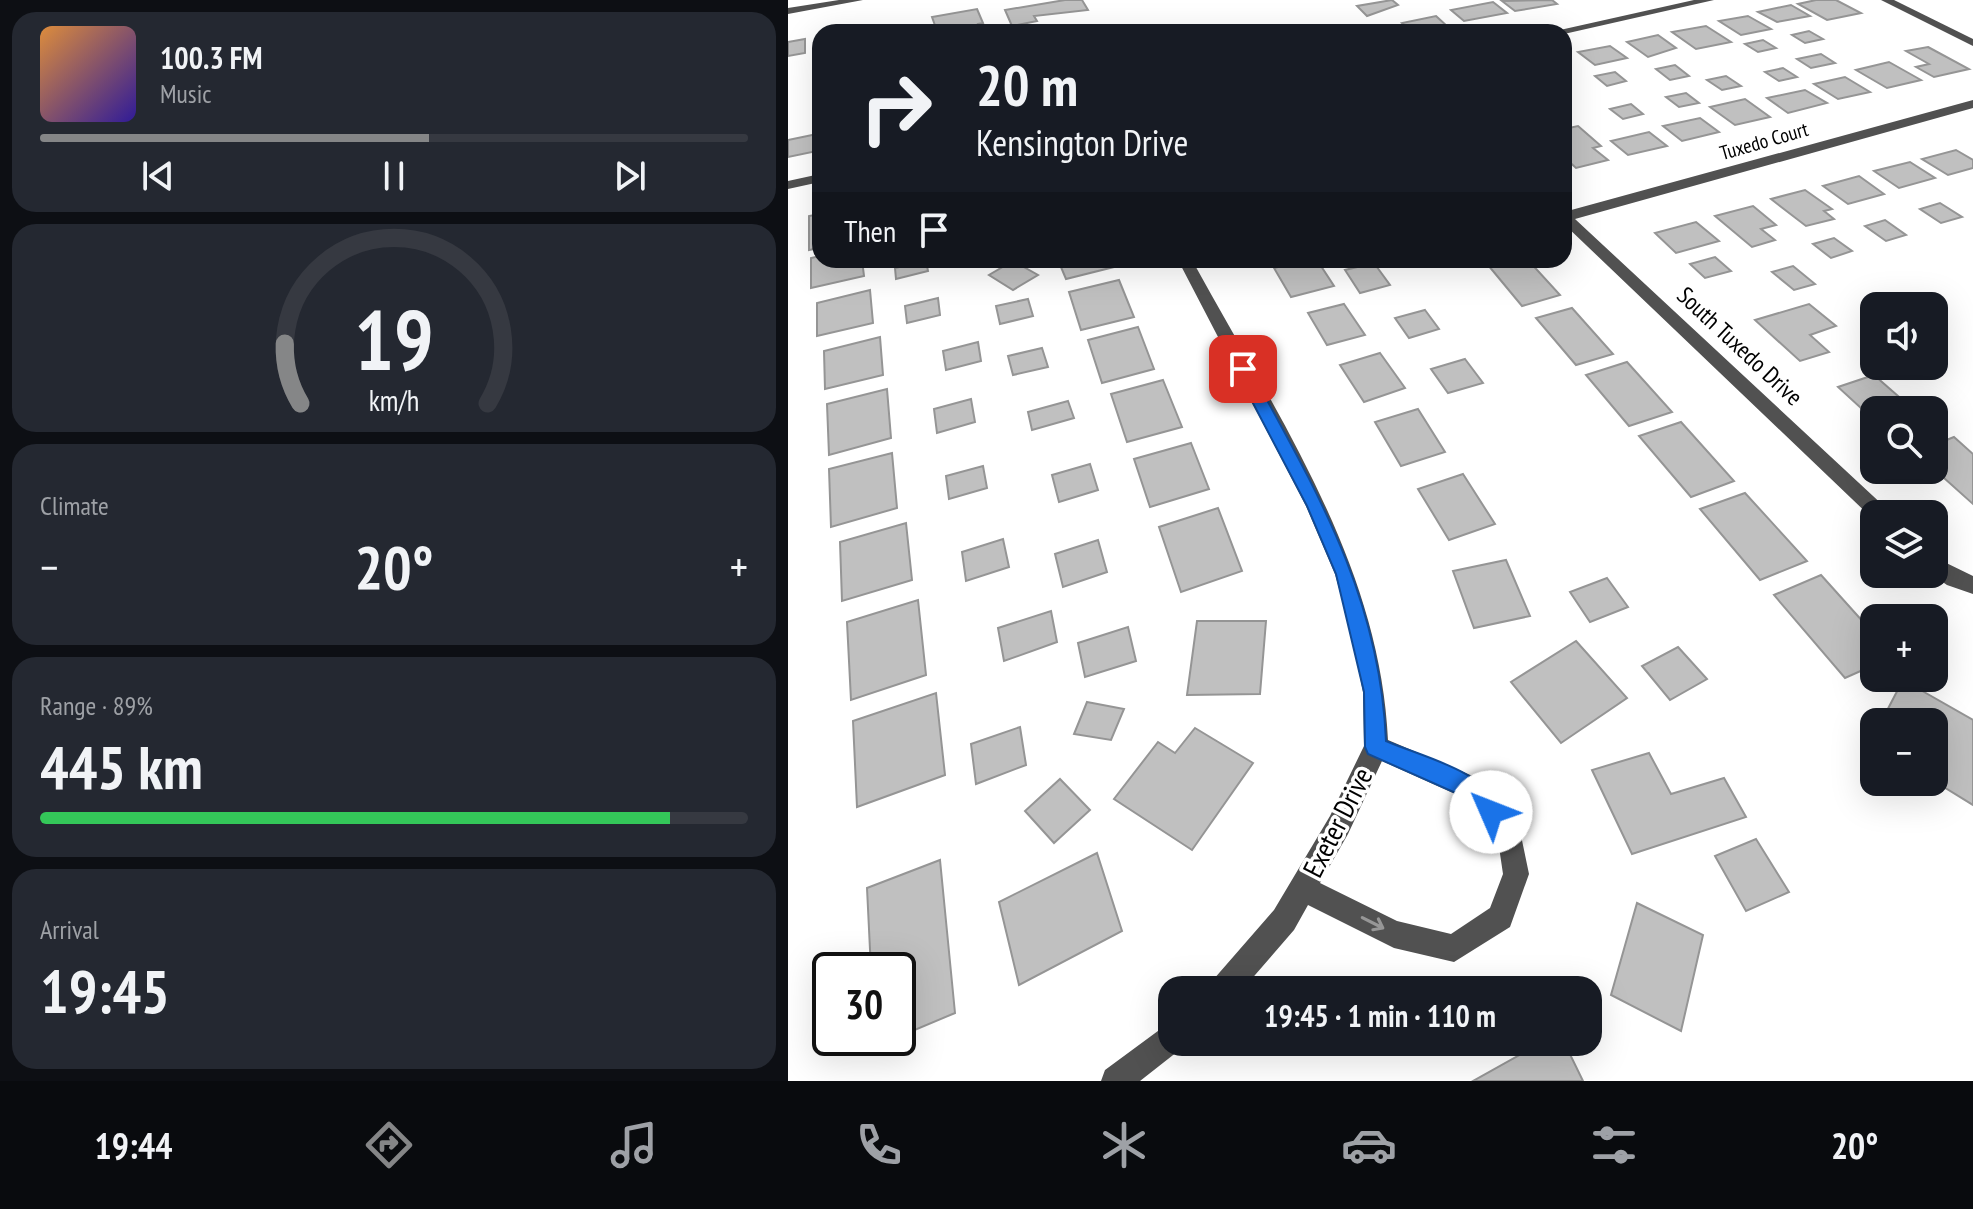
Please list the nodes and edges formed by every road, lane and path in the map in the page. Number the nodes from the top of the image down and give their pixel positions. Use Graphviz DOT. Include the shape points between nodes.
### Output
graph roads {
  1 [pos="858,0"];
  2 [pos="1709,0"];
  3 [pos="1886,0"];
  4 [pos="788,11"];
  5 [pos="1572,29"];
  6 [pos="1973,43"];
  7 [pos="1973,104"];
  8 [pos="812,180"];
  9 [pos="788,185"];
  10 [pos="1572,214"];
  11 [pos="1572,223"];
  12 [pos="1189,268"];
  13 [pos="1865,500"];
  14 [pos="1948,575"];
  15 [pos="1973,585"];
  16 [pos="1376,747"];
  17 [pos="1303,888"];
  18 [pos="1235,976"];
  19 [pos="1158,1049"];
  20 [pos="1116,1081"];
  1 -- 4 [label="street"];
  2 -- 5 [label="street"];
  3 -- 6 [label="street"];
  7 -- 10 [label="street, Tuxedo Court"];
  8 -- 9 [label="street"];
  11 -- 13 [label="street, South Tuxedo Drive"];
  12 -- 16 [label="street" via="1316,506 1345,574 1374,692"];
  14 -- 15 [label="street"];
  16 -- 17 [label="street, Exeter Drive"];
  17 -- 16 [label="street, Exeter Drive, one-way" via="1394,934 1454,948 1500,917 1516,874 1510,835 1473,789"];
  17 -- 18 [label="street, Exeter Drive" via="1284,920"];
  19 -- 20 [label="street"];
}
